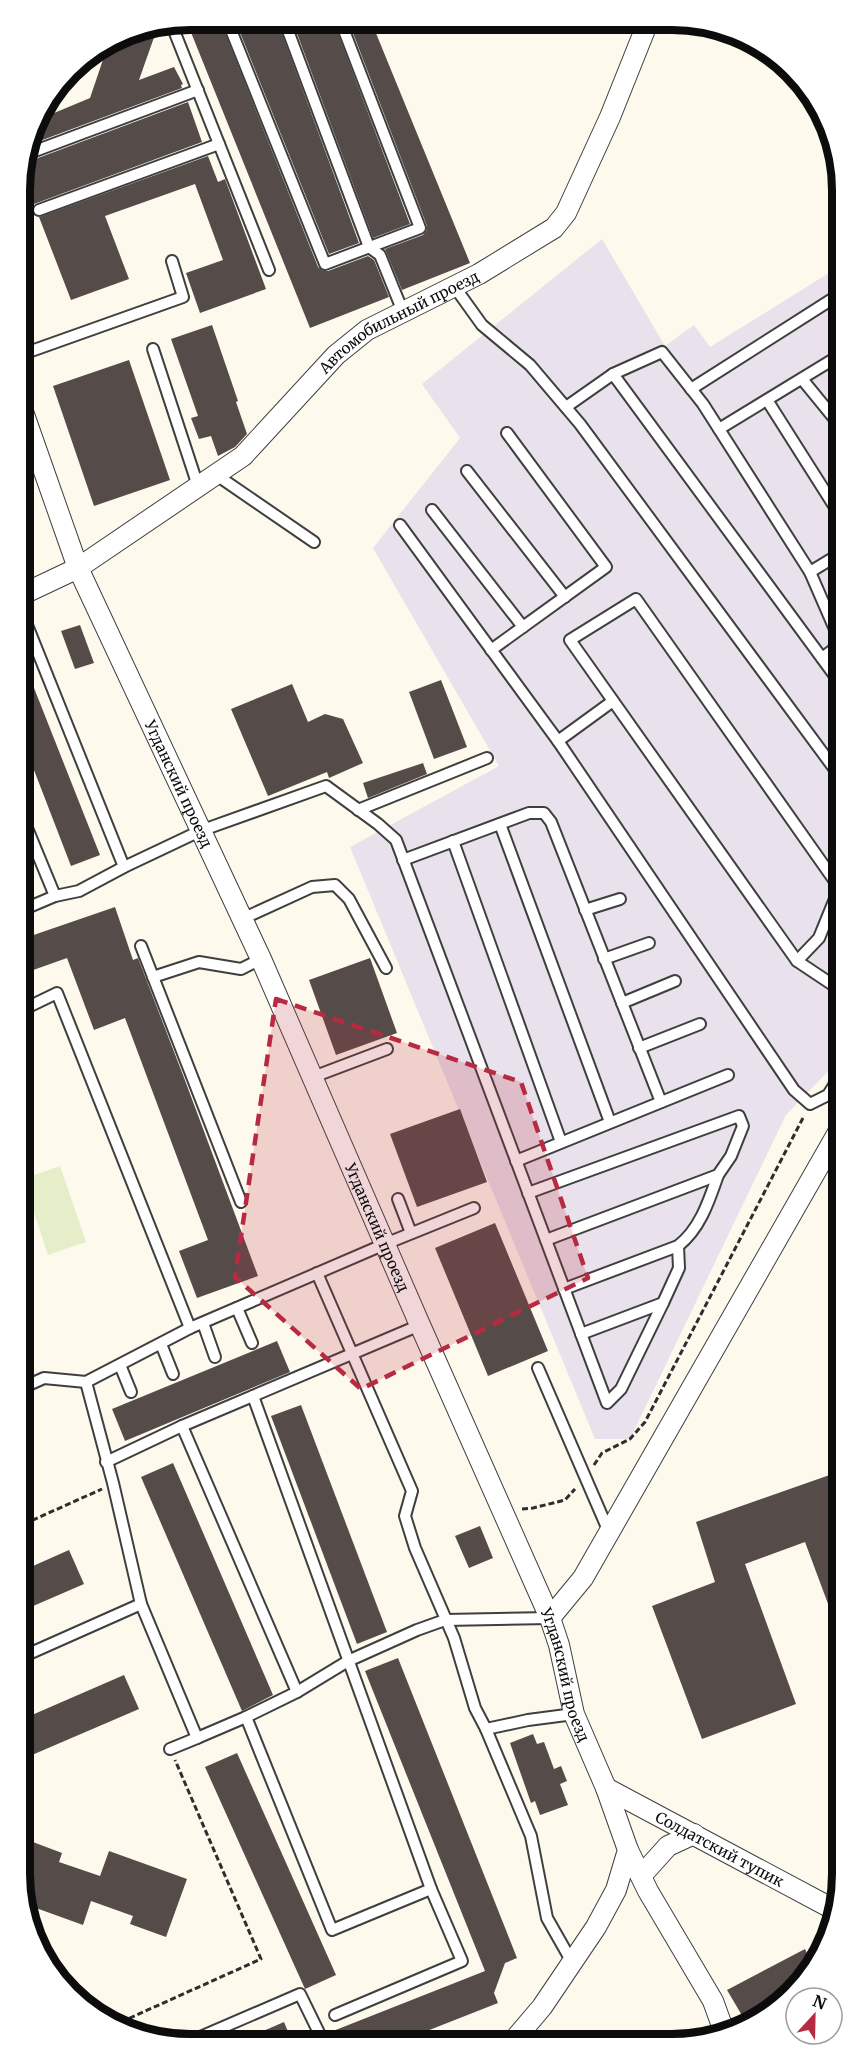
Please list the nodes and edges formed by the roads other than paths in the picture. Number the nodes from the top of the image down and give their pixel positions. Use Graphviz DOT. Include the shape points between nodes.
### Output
graph roads {
  1 [pos="231,30"];
  2 [pos="288,30"];
  3 [pos="344,30"];
  4 [pos="645,30"];
  5 [pos="174,31"];
  6 [pos="198,90"];
  7 [pos="219,144"];
  8 [pos="35,151"];
  9 [pos="39,210"];
  10 [pos="369,247"];
  11 [pos="172,261"];
  12 [pos="269,270"];
  13 [pos="454,286"];
  14 [pos="832,299"];
  15 [pos="403,312"];
  16 [pos="153,349"];
  17 [pos="30,351"];
  18 [pos="832,360"];
  19 [pos="614,374"];
  20 [pos="802,379"];
  21 [pos="691,389"];
  22 [pos="767,400"];
  23 [pos="566,407"];
  24 [pos="832,416"];
  25 [pos="719,429"];
  26 [pos="30,432"];
  27 [pos="507,433"];
  28 [pos="467,471"];
  29 [pos="215,474"];
  30 [pos="198,486"];
  31 [pos="832,503"];
  32 [pos="432,510"];
  33 [pos="399,525"];
  34 [pos="314,542"];
  35 [pos="832,559"];
  36 [pos="78,568"];
  37 [pos="810,572"];
  38 [pos="30,591"];
  39 [pos="565,597"];
  40 [pos="832,623"];
  41 [pos="523,627"];
  42 [pos="30,632"];
  43 [pos="491,650"];
  44 [pos="832,650"];
  45 [pos="822,658"];
  46 [pos="832,672"];
  47 [pos="613,701"];
  48 [pos="558,741"];
  49 [pos="487,758"];
  50 [pos="832,765"];
  51 [pos="358,810"];
  52 [pos="500,824"];
  53 [pos="200,831"];
  54 [pos="30,835"];
  55 [pos="453,841"];
  56 [pos="404,860"];
  57 [pos="124,867"];
  58 [pos="832,878"];
  59 [pos="55,896"];
  60 [pos="620,899"];
  61 [pos="832,906"];
  62 [pos="30,907"];
  63 [pos="585,910"];
  64 [pos="242,919"];
  65 [pos="649,944"];
  66 [pos="141,946"];
  67 [pos="261,959"];
  68 [pos="604,959"];
  69 [pos="797,961"];
  70 [pos="386,968"];
  71 [pos="153,977"];
  72 [pos="675,981"];
  73 [pos="832,984"];
  74 [pos="622,1003"];
  75 [pos="30,1006"];
  76 [pos="700,1024"];
  77 [pos="639,1048"];
  78 [pos="387,1049"];
  79 [pos="728,1075"];
  80 [pos="312,1077"];
  81 [pos="832,1089"];
  82 [pos="661,1102"];
  83 [pos="610,1122"];
  84 [pos="561,1142"];
  85 [pos="832,1143"];
  86 [pos="516,1161"];
  87 [pos="718,1175"];
  88 [pos="528,1193"];
  89 [pos="398,1199"];
  90 [pos="241,1202"];
  91 [pos="474,1208"];
  92 [pos="411,1233"];
  93 [pos="546,1240"];
  94 [pos="385,1244"];
  95 [pos="678,1246"];
  96 [pos="317,1273"];
  97 [pos="564,1289"];
  98 [pos="663,1303"];
  99 [pos="237,1308"];
  100 [pos="203,1323"];
  101 [pos="420,1325"];
  102 [pos="190,1328"];
  103 [pos="581,1334"];
  104 [pos="252,1343"];
  105 [pos="161,1344"];
  106 [pos="352,1354"];
  107 [pos="215,1358"];
  108 [pos="120,1365"];
  109 [pos="538,1368"];
  110 [pos="173,1374"];
  111 [pos="86,1382"];
  112 [pos="30,1384"];
  113 [pos="131,1392"];
  114 [pos="253,1396"];
  115 [pos="182,1426"];
  116 [pos="106,1462"];
  117 [pos="609,1532"];
  118 [pos="141,1604"];
  119 [pos="550,1618"];
  120 [pos="446,1620"];
  121 [pos="30,1653"];
  122 [pos="348,1661"];
  123 [pos="297,1692"];
  124 [pos="574,1714"];
  125 [pos="246,1717"];
  126 [pos="486,1729"];
  127 [pos="197,1738"];
  128 [pos="170,1749"];
  129 [pos="606,1788"];
  130 [pos="693,1834"];
  131 [pos="628,1850"];
  132 [pos="641,1876"];
  133 [pos="431,1889"];
  134 [pos="829,1907"];
  135 [pos="572,1962"];
  136 [pos="335,2015"];
  137 [pos="722,2026"];
  138 [pos="207,2034"];
  139 [pos="320,2034"];
  140 [pos="519,2034"];
  1 -- 10 [label="lane" via="326,264"];
  2 -- 10 [label="lane"];
  3 -- 10 [label="lane" via="420,228"];
  4 -- 13 [label="street, Автомобильный проезд" via="566,213 537,240"];
  5 -- 6 [label="lane"];
  6 -- 7 [label="lane"];
  6 -- 8 [label="lane"];
  7 -- 9 [label="lane"];
  7 -- 12 [label="lane"];
  10 -- 15 [label="lane" via="380,255"];
  11 -- 17 [label="lane" via="183,297"];
  13 -- 15 [label="street, Автомобильный проезд"];
  13 -- 23 [label="lane" via="482,325 530,365"];
  14 -- 21 [label="lane"];
  15 -- 29 [label="street, Автомобильный проезд" via="367,330 336,356 243,456"];
  16 -- 30 [label="lane"];
  18 -- 20 [label="lane"];
  19 -- 21 [label="lane" via="662,352"];
  19 -- 23 [label="lane"];
  19 -- 45 [label="lane"];
  20 -- 22 [label="lane"];
  20 -- 24 [label="lane"];
  21 -- 25 [label="lane"];
  22 -- 25 [label="lane"];
  22 -- 31 [label="lane"];
  23 -- 50 [label="lane"];
  25 -- 37 [label="lane"];
  26 -- 36 [label="street, Угданский проезд"];
  27 -- 39 [label="lane" via="606,567"];
  28 -- 39 [label="lane"];
  29 -- 30 [label="street, Автомобильный проезд"];
  29 -- 34 [label="lane"];
  30 -- 36 [label="street, Автомобильный проезд"];
  32 -- 41 [label="lane"];
  33 -- 43 [label="lane"];
  35 -- 37 [label="lane"];
  36 -- 38 [label="street, Автомобильный проезд"];
  36 -- 53 [label="street, Угданский проезд"];
  37 -- 40 [label="lane"];
  39 -- 41 [label="lane"];
  41 -- 43 [label="lane"];
  42 -- 57 [label="lane"];
  43 -- 48 [label="lane"];
  44 -- 45 [label="lane"];
  45 -- 46 [label="lane"];
  47 -- 48 [label="lane"];
  47 -- 58 [label="lane" via="570,640 636,599"];
  47 -- 69 [label="lane"];
  48 -- 81 [label="lane" via="794,1090 810,1104"];
  49 -- 51 [label="lane"];
  51 -- 53 [label="lane" via="326,786"];
  51 -- 56 [label="lane" via="396,840"];
  52 -- 55 [label="lane"];
  52 -- 63 [label="lane" via="530,813 544,813"];
  52 -- 83 [label="lane"];
  53 -- 57 [label="lane"];
  53 -- 64 [label="street, Угданский проезд"];
  54 -- 59 [label="lane"];
  55 -- 56 [label="lane"];
  55 -- 84 [label="lane"];
  56 -- 86 [label="lane"];
  57 -- 59 [label="lane" via="79,891"];
  59 -- 62 [label="lane"];
  60 -- 63 [label="lane"];
  61 -- 69 [label="lane" via="819,938"];
  63 -- 68 [label="lane"];
  64 -- 67 [label="street, Угданский проезд"];
  64 -- 70 [label="lane" via="312,887 334,885 349,899"];
  65 -- 68 [label="lane"];
  66 -- 71 [label="lane"];
  67 -- 71 [label="lane" via="241,969 199,962"];
  67 -- 80 [label="street, Угданский проезд"];
  68 -- 74 [label="lane"];
  69 -- 73 [label="lane"];
  71 -- 90 [label="lane"];
  72 -- 74 [label="lane"];
  74 -- 77 [label="lane"];
  75 -- 102 [label="lane" via="57,993"];
  76 -- 77 [label="lane"];
  77 -- 82 [label="lane"];
  78 -- 80 [label="lane"];
  79 -- 82 [label="lane"];
  80 -- 94 [label="street, Угданский проезд"];
  82 -- 83 [label="lane"];
  83 -- 84 [label="lane"];
  84 -- 86 [label="lane"];
  85 -- 117 [label="street"];
  86 -- 88 [label="lane"];
  87 -- 88 [label="lane" via="731,1156 742,1126 739,1116"];
  87 -- 93 [label="lane"];
  87 -- 95 [label="lane" via="692,1236"];
  88 -- 93 [label="lane"];
  89 -- 92 [label="lane"];
  91 -- 92 [label="lane"];
  92 -- 94 [label="lane"];
  93 -- 97 [label="lane"];
  94 -- 96 [label="lane"];
  94 -- 101 [label="street, Угданский проезд"];
  95 -- 97 [label="lane"];
  95 -- 98 [label="lane" via="679,1268"];
  96 -- 99 [label="lane"];
  96 -- 106 [label="lane"];
  97 -- 103 [label="lane"];
  98 -- 103 [label="lane"];
  98 -- 103 [label="lane" via="621,1389 607,1403"];
  99 -- 100 [label="lane"];
  99 -- 104 [label="lane"];
  100 -- 102 [label="lane"];
  100 -- 107 [label="lane"];
  101 -- 106 [label="lane"];
  101 -- 119 [label="street, Угданский проезд"];
  102 -- 105 [label="lane"];
  105 -- 108 [label="lane"];
  105 -- 110 [label="lane"];
  106 -- 114 [label="lane"];
  106 -- 120 [label="lane" via="412,1491 405,1516"];
  108 -- 111 [label="lane"];
  108 -- 113 [label="lane"];
  109 -- 117 [label="lane"];
  111 -- 112 [label="lane" via="44,1378"];
  111 -- 116 [label="lane"];
  114 -- 115 [label="lane"];
  114 -- 122 [label="lane"];
  115 -- 116 [label="lane"];
  115 -- 123 [label="lane"];
  116 -- 118 [label="lane"];
  117 -- 119 [label="street" via="583,1578"];
  118 -- 121 [label="lane"];
  118 -- 127 [label="lane"];
  119 -- 120 [label="lane"];
  119 -- 124 [label="street, Угданский проезд"];
  120 -- 122 [label="lane"];
  120 -- 126 [label="lane"];
  122 -- 123 [label="lane"];
  122 -- 133 [label="lane"];
  123 -- 125 [label="lane"];
  124 -- 126 [label="lane"];
  124 -- 129 [label="street, Угданский проезд"];
  125 -- 127 [label="lane"];
  125 -- 133 [label="lane" via="332,1930"];
  126 -- 135 [label="lane" via="531,1836 547,1918"];
  127 -- 128 [label="lane"];
  129 -- 130 [label="street, Солдатский тупик"];
  129 -- 131 [label="street, Угданский проезд"];
  130 -- 132 [label="street" via="668,1846"];
  130 -- 134 [label="street, Солдатский тупик"];
  131 -- 132 [label="street, Угданский проезд"];
  131 -- 135 [label="street" via="616,1890"];
  132 -- 137 [label="street, Угданский проезд" via="713,2001"];
  133 -- 136 [label="lane" via="462,1961"];
  135 -- 140 [label="street"];
  138 -- 139 [label="lane" via="300,1994"];
}
